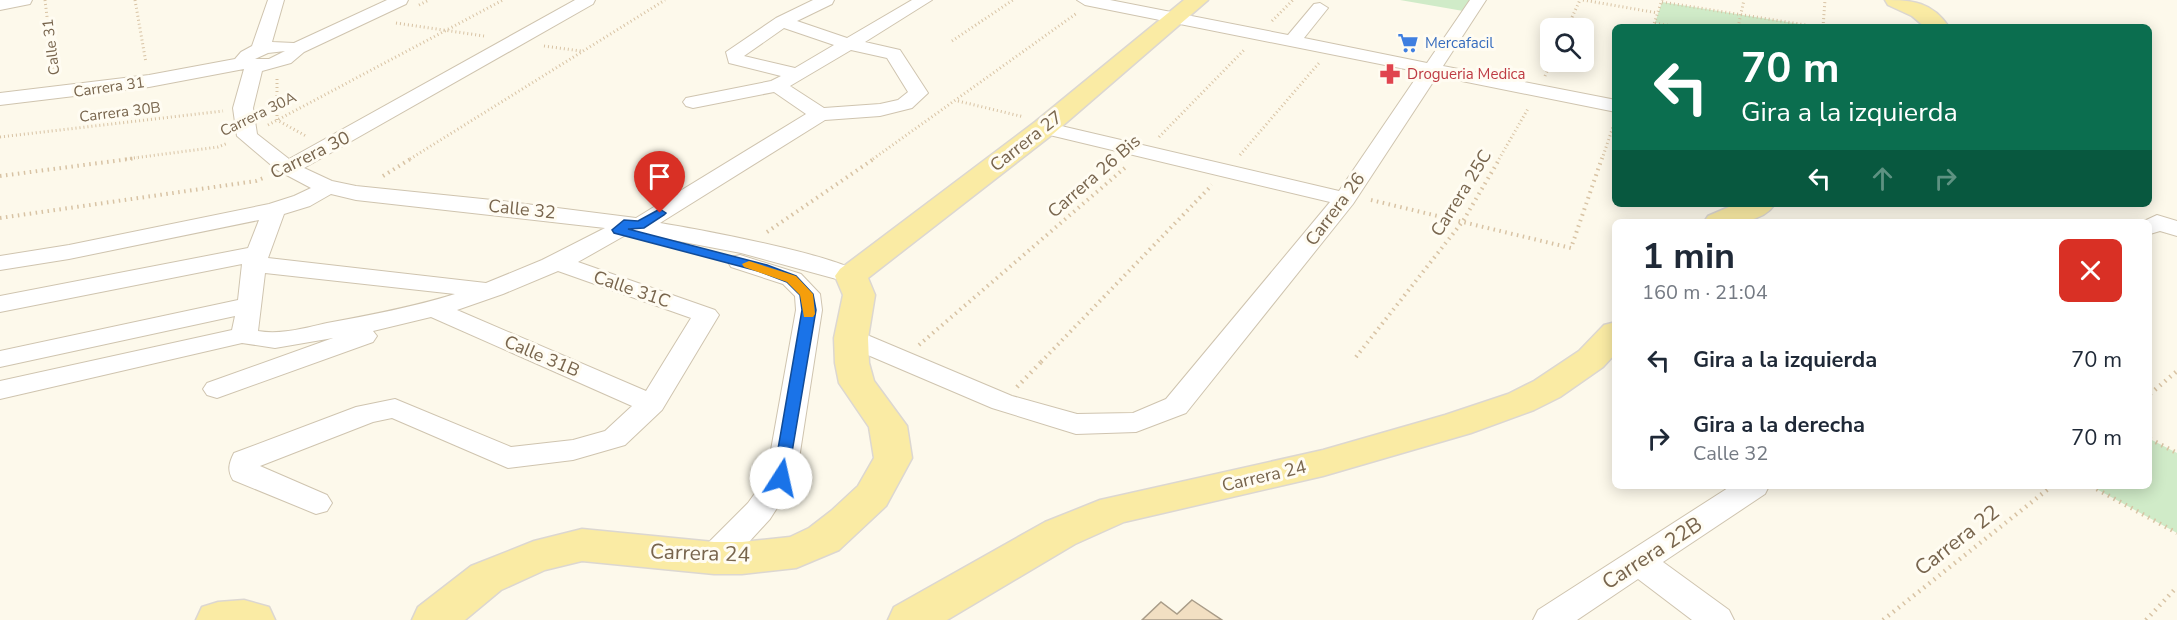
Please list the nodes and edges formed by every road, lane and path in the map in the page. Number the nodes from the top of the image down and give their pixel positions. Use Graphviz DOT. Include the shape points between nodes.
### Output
graph roads {
  1 [pos="24,0"];
  2 [pos="45,0"];
  3 [pos="135,0"];
  4 [pos="276,0"];
  5 [pos="400,0"];
  6 [pos="503,0"];
  7 [pos="587,0"];
  8 [pos="665,0"];
  9 [pos="826,0"];
  10 [pos="924,0"];
  11 [pos="1013,0"];
  12 [pos="1197,0"];
  13 [pos="1293,0"];
  14 [pos="1478,0"];
  15 [pos="1581,0"];
  16 [pos="1744,0"];
  17 [pos="1825,0"];
  18 [pos="1896,0"];
  19 [pos="1089,1"];
  20 [pos="1662,1"];
  21 [pos="0,5"];
  22 [pos="1920,6"];
  23 [pos="1320,8"];
  24 [pos="1658,13"];
  25 [pos="1741,15"];
  26 [pos="363,18"];
  27 [pos="1572,18"];
  28 [pos="1175,19"];
  29 [pos="782,22"];
  30 [pos="1654,24"];
  31 [pos="1739,24"];
  32 [pos="1799,24"];
  33 [pos="1823,24"];
  34 [pos="1935,24"];
  35 [pos="445,30"];
  36 [pos="1259,35"];
  37 [pos="952,40"];
  38 [pos="515,41"];
  39 [pos="1292,42"];
  40 [pos="849,44"];
  41 [pos="1332,49"];
  42 [pos="581,51"];
  43 [pos="269,57"];
  44 [pos="1432,69"];
  45 [pos="1547,72"];
  46 [pos="798,74"];
  47 [pos="149,81"];
  48 [pos="777,86"];
  49 [pos="1538,91"];
  50 [pos="57,94"];
  51 [pos="0,99"];
  52 [pos="245,101"];
  53 [pos="957,101"];
  54 [pos="693,102"];
  55 [pos="1612,105"];
  56 [pos="820,114"];
  57 [pos="277,120"];
  58 [pos="1046,126"];
  59 [pos="1612,132"];
  60 [pos="247,136"];
  61 [pos="0,137"];
  62 [pos="328,148"];
  63 [pos="1144,152"];
  64 [pos="289,168"];
  65 [pos="1226,171"];
  66 [pos="0,176"];
  67 [pos="327,188"];
  68 [pos="356,193"];
  69 [pos="1347,197"];
  70 [pos="1753,207"];
  71 [pos="274,210"];
  72 [pos="0,218"];
  73 [pos="1726,219"];
  74 [pos="1463,221"];
  75 [pos="629,226"];
  76 [pos="746,247"];
  77 [pos="257,259"];
  78 [pos="0,263"];
  79 [pos="558,263"];
  80 [pos="851,276"];
  81 [pos="486,290"];
  82 [pos="0,303"];
  83 [pos="250,305"];
  84 [pos="421,312"];
  85 [pos="244,335"];
  86 [pos="1612,336"];
  87 [pos="852,338"];
  88 [pos="1356,357"];
  89 [pos="0,359"];
  90 [pos="902,360"];
  91 [pos="2177,371"];
  92 [pos="217,389"];
  93 [pos="0,390"];
  94 [pos="2152,391"];
  95 [pos="1002,402"];
  96 [pos="652,404"];
  97 [pos="2152,440"];
  98 [pos="2177,453"];
  99 [pos="1749,489"];
  100 [pos="2048,489"];
  101 [pos="2096,489"];
  102 [pos="316,503"];
  103 [pos="2177,533"];
  104 [pos="714,558"];
  105 [pos="1639,562"];
  106 [pos="2177,587"];
  107 [pos="218,620"];
  108 [pos="253,620"];
  109 [pos="434,620"];
  110 [pos="910,620"];
  111 [pos="1550,620"];
  112 [pos="1717,620"];
  113 [pos="1882,620"];
  114 [pos="2146,620"];
  1 -- 21 [label="street"];
  2 -- 50 [label="path, Calle 31"];
  3 -- 47 [label="path"];
  4 -- 43 [label="street" via="265,30"];
  5 -- 26 [label="street, Carrera 31"];
  6 -- 35 [label="path, Carrera 30A"];
  7 -- 38 [label="street, Carrera 30"];
  8 -- 42 [label="path"];
  9 -- 29 [label="street"];
  10 -- 40 [label="street"];
  11 -- 37 [label="path"];
  12 -- 28 [label="main road, Carrera 27"];
  13 -- 36 [label="path, Carrera 26 Bis"];
  14 -- 44 [label="street, Carrera 26"];
  15 -- 24 [label="path"];
  15 -- 27 [label="path"];
  16 -- 25 [label="path"];
  17 -- 33 [label="path"];
  18 -- 22 [label="main road"];
  19 -- 28 [label="street"];
  19 -- 53 [label="path"];
  20 -- 24 [label="path"];
  20 -- 25 [label="path"];
  22 -- 34 [label="main road"];
  23 -- 39 [label="street"];
  24 -- 30 [label="path"];
  25 -- 31 [label="path"];
  25 -- 32 [label="path"];
  26 -- 35 [label="path"];
  26 -- 43 [label="street, Carrera 31"];
  28 -- 36 [label="street"];
  28 -- 58 [label="main road, Carrera 27"];
  29 -- 40 [label="street"];
  29 -- 46 [label="street" via="735,52 735,59"];
  35 -- 38 [label="path"];
  35 -- 57 [label="path, Carrera 30A"];
  36 -- 39 [label="street"];
  36 -- 63 [label="path, Carrera 26 Bis"];
  38 -- 42 [label="path"];
  38 -- 62 [label="street, Carrera 30"];
  39 -- 41 [label="street"];
  40 -- 46 [label="street"];
  40 -- 56 [label="street" via="894,54 918,93 905,104 880,110"];
  41 -- 44 [label="street"];
  41 -- 65 [label="path"];
  42 -- 68 [label="path"];
  43 -- 47 [label="street, Carrera 31"];
  43 -- 52 [label="street"];
  43 -- 52 [label="street"];
  43 -- 57 [label="path"];
  44 -- 49 [label="street"];
  44 -- 69 [label="street, Carrera 26"];
  45 -- 49 [label="path, Carrera 25C"];
  46 -- 48 [label="street"];
  47 -- 50 [label="street, Carrera 31"];
  48 -- 54 [label="street"];
  48 -- 56 [label="street"];
  49 -- 55 [label="street"];
  49 -- 74 [label="path, Carrera 25C"];
  50 -- 51 [label="street, Carrera 31"];
  52 -- 60 [label="street"];
  52 -- 61 [label="path, Carrera 30B"];
  53 -- 58 [label="path"];
  53 -- 76 [label="path"];
  56 -- 75 [label="street"];
  57 -- 60 [label="path, Carrera 30A"];
  57 -- 62 [label="path"];
  58 -- 63 [label="street"];
  58 -- 80 [label="main road, Carrera 27"];
  59 -- 74 [label="path" via="1571,248"];
  60 -- 64 [label="street, Calle 32"];
  60 -- 66 [label="path, Carrera 30A" via="218,147"];
  62 -- 64 [label="street, Carrera 30"];
  63 -- 65 [label="street"];
  63 -- 90 [label="path, Carrera 26 Bis"];
  64 -- 67 [label="street, Calle 32"];
  64 -- 72 [label="path, Carrera 30" via="256,181"];
  65 -- 69 [label="street"];
  65 -- 95 [label="path"];
  67 -- 68 [label="street, Calle 32"];
  67 -- 71 [label="street"];
  68 -- 75 [label="street, Calle 32" via="567,214"];
  69 -- 74 [label="path"];
  69 -- 95 [label="street, Carrera 26" via="1176,406 1136,422 1076,424"];
  70 -- 73 [label="main road"];
  71 -- 77 [label="street"];
  71 -- 78 [label="street"];
  74 -- 88 [label="path, Carrera 25C"];
  75 -- 76 [label="street"];
  75 -- 79 [label="street"];
  75 -- 104 [label="street" via="792,279 807,294 809,310 781,478 757,514"];
  76 -- 80 [label="street"];
  77 -- 81 [label="street"];
  77 -- 82 [label="street"];
  77 -- 83 [label="street"];
  79 -- 81 [label="street"];
  79 -- 96 [label="street, Calle 31C" via="706,315"];
  80 -- 87 [label="main road, Carrera 24" via="859,296"];
  81 -- 84 [label="street"];
  83 -- 85 [label="street"];
  83 -- 89 [label="street"];
  84 -- 85 [label="street" via="283,340 257,341"];
  84 -- 92 [label="street" via="351,342"];
  84 -- 96 [label="street, Calle 31B"];
  85 -- 93 [label="street"];
  86 -- 110 [label="main road, Carrera 24" via="1591,359 1521,402 1323,463 1114,510 1060,533"];
  87 -- 90 [label="street"];
  87 -- 104 [label="main road, Carrera 24" via="857,383 888,426 893,458 872,496 824,539 796,552"];
  90 -- 95 [label="street"];
  91 -- 94 [label="path"];
  96 -- 102 [label="street" via="615,438 573,450 508,458 395,408 366,414 245,460 244,473"];
  97 -- 98 [label="path"];
  99 -- 105 [label="street, Carrera 22B"];
  100 -- 113 [label="path, Carrera 22"];
  101 -- 103 [label="path"];
  104 -- 109 [label="main road, Carrera 24" via="582,545 534,557 486,578"];
  105 -- 111 [label="street, Carrera 22B"];
  105 -- 112 [label="street"];
  106 -- 114 [label="path"];
  107 -- 108 [label="main road"];
}
